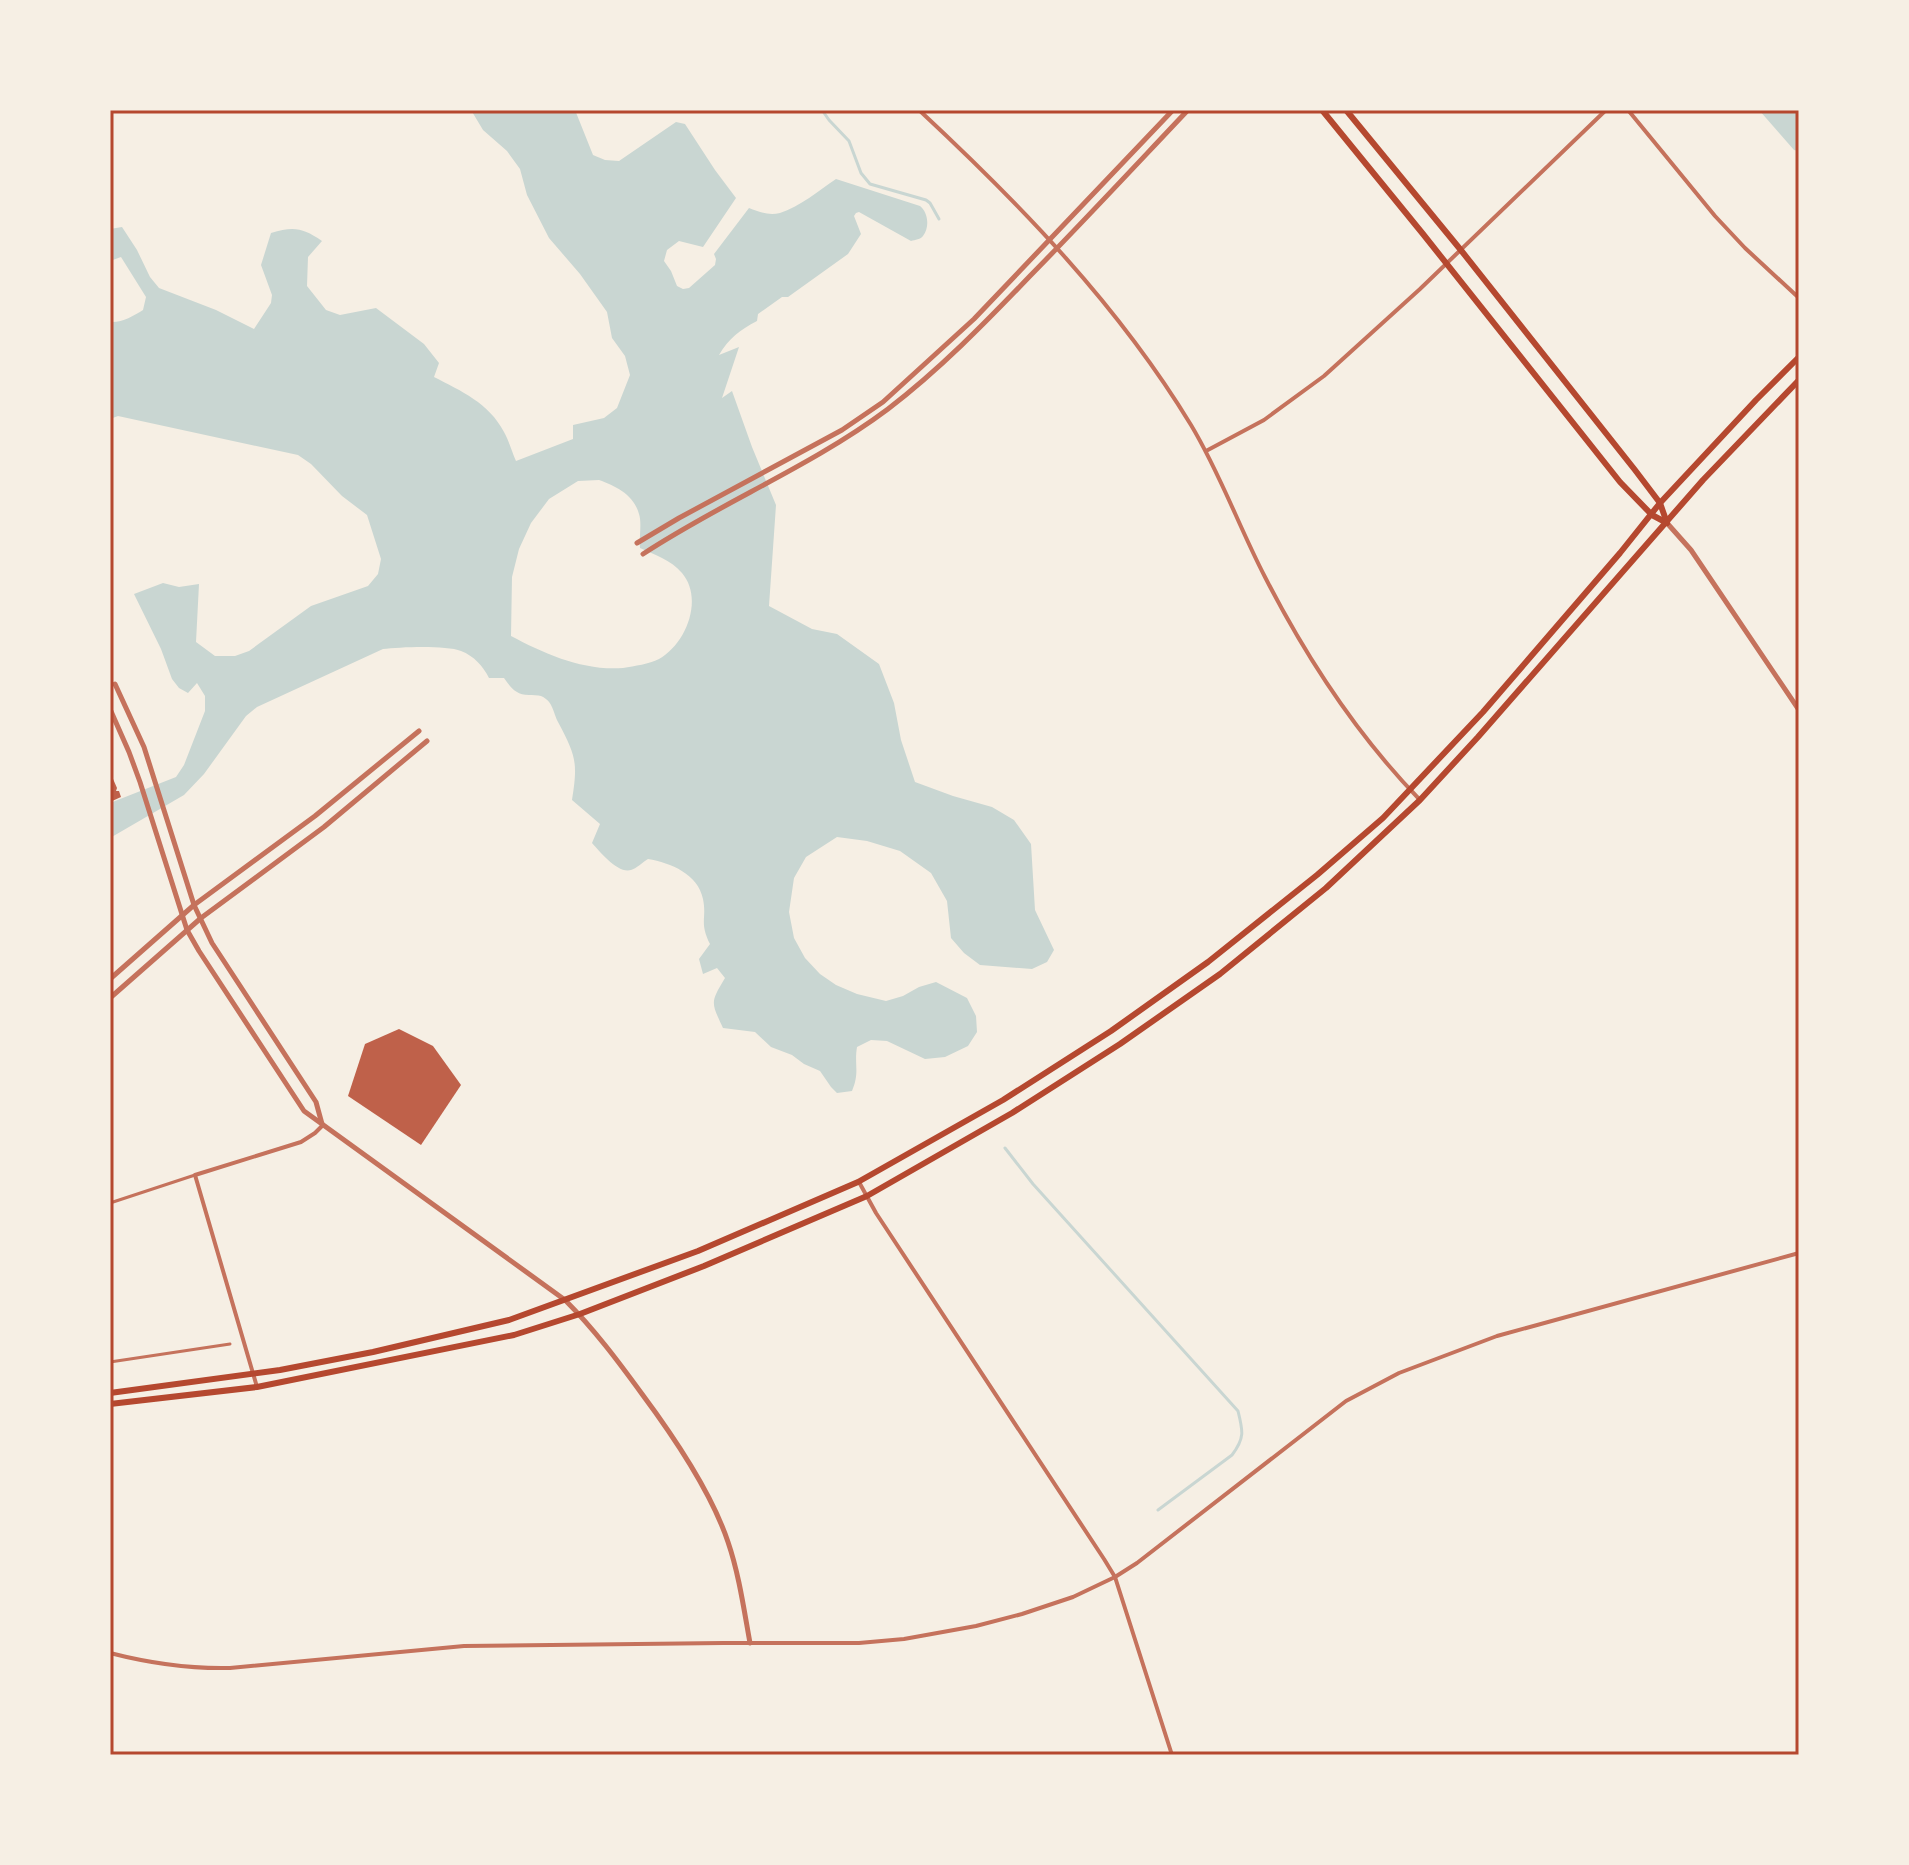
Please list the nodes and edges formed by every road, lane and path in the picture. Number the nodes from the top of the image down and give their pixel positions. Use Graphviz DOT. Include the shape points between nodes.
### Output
graph roads {
  1 [pos="919,110"];
  2 [pos="1173,110"];
  3 [pos="1188,110"];
  4 [pos="1322,110"];
  5 [pos="1346,110"];
  6 [pos="1606,110"];
  7 [pos="1628,110"];
  8 [pos="1049,239"];
  9 [pos="1057,247"];
  10 [pos="1460,249"];
  11 [pos="1446,263"];
  12 [pos="1799,298"];
  13 [pos="1799,357"];
  14 [pos="1799,380"];
  15 [pos="1206,451"];
  16 [pos="1660,503"];
  17 [pos="1652,515"];
  18 [pos="1667,523"];
  19 [pos="637,543"];
  20 [pos="643,554"];
  21 [pos="115,684"];
  22 [pos="110,709"];
  23 [pos="1799,710"];
  24 [pos="419,731"];
  25 [pos="427,741"];
  26 [pos="1410,790"];
  27 [pos="1420,800"];
  28 [pos="194,905"];
  29 [pos="182,916"];
  30 [pos="201,918"];
  31 [pos="187,930"];
  32 [pos="110,979"];
  33 [pos="110,998"];
  34 [pos="323,1125"];
  35 [pos="195,1175"];
  36 [pos="858,1182"];
  37 [pos="867,1196"];
  38 [pos="110,1203"];
  39 [pos="1799,1253"];
  40 [pos="565,1300"];
  41 [pos="580,1314"];
  42 [pos="230,1344"];
  43 [pos="110,1362"];
  44 [pos="253,1373"];
  45 [pos="257,1387"];
  46 [pos="110,1393"];
  47 [pos="110,1404"];
  48 [pos="1115,1577"];
  49 [pos="750,1643"];
  50 [pos="110,1653"];
  51 [pos="1172,1755"];
  1 -- 8 [label="street"];
  2 -- 8 [label="street"];
  3 -- 9 [label="street"];
  4 -- 11 [label="main road"];
  5 -- 10 [label="main road"];
  6 -- 10 [label="street"];
  7 -- 12 [label="street" via="1715,216"];
  8 -- 9 [label="street"];
  8 -- 19 [label="street" via="974,319 883,402"];
  9 -- 15 [label="street" via="1139,346"];
  9 -- 20 [label="street" via="983,324 889,408 800,466"];
  10 -- 11 [label="street"];
  10 -- 16 [label="main road"];
  11 -- 15 [label="street" via="1296,398"];
  11 -- 17 [label="main road"];
  13 -- 16 [label="main road"];
  14 -- 18 [label="main road"];
  15 -- 26 [label="street" via="1265,576 1314,663"];
  16 -- 17 [label="main road"];
  16 -- 18 [label="main road"];
  17 -- 18 [label="main road"];
  17 -- 26 [label="main road"];
  18 -- 23 [label="street" via="1691,550"];
  18 -- 27 [label="main road"];
  21 -- 28 [label="street" via="144,747"];
  22 -- 29 [label="street" via="140,782"];
  24 -- 28 [label="street"];
  25 -- 30 [label="street" via="324,827"];
  26 -- 27 [label="street"];
  26 -- 36 [label="main road" via="1317,875 1111,1031"];
  27 -- 37 [label="main road" via="1326,888 1220,974 1012,1113"];
  28 -- 29 [label="street"];
  28 -- 30 [label="street"];
  29 -- 31 [label="street"];
  29 -- 32 [label="street"];
  30 -- 31 [label="street"];
  30 -- 34 [label="street" via="316,1102"];
  31 -- 33 [label="street"];
  31 -- 34 [label="street" via="304,1111"];
  34 -- 35 [label="street" via="301,1142"];
  34 -- 40 [label="street"];
  35 -- 38 [label="street"];
  35 -- 44 [label="street"];
  36 -- 37 [label="street"];
  36 -- 40 [label="main road" via="698,1251"];
  37 -- 41 [label="main road"];
  37 -- 48 [label="street"];
  39 -- 48 [label="street" via="1497,1336 1399,1373 1346,1401"];
  40 -- 41 [label="street"];
  40 -- 44 [label="main road" via="509,1320 373,1352"];
  41 -- 45 [label="main road" via="514,1335"];
  41 -- 49 [label="street" via="674,1437 706,1493 728,1541"];
  42 -- 43 [label="street"];
  44 -- 45 [label="street"];
  44 -- 46 [label="main road"];
  45 -- 47 [label="main road"];
  48 -- 49 [label="street" via="1073,1597 976,1626 859,1643"];
  48 -- 51 [label="street"];
  49 -- 50 [label="street" via="464,1646 217,1668"];
}
